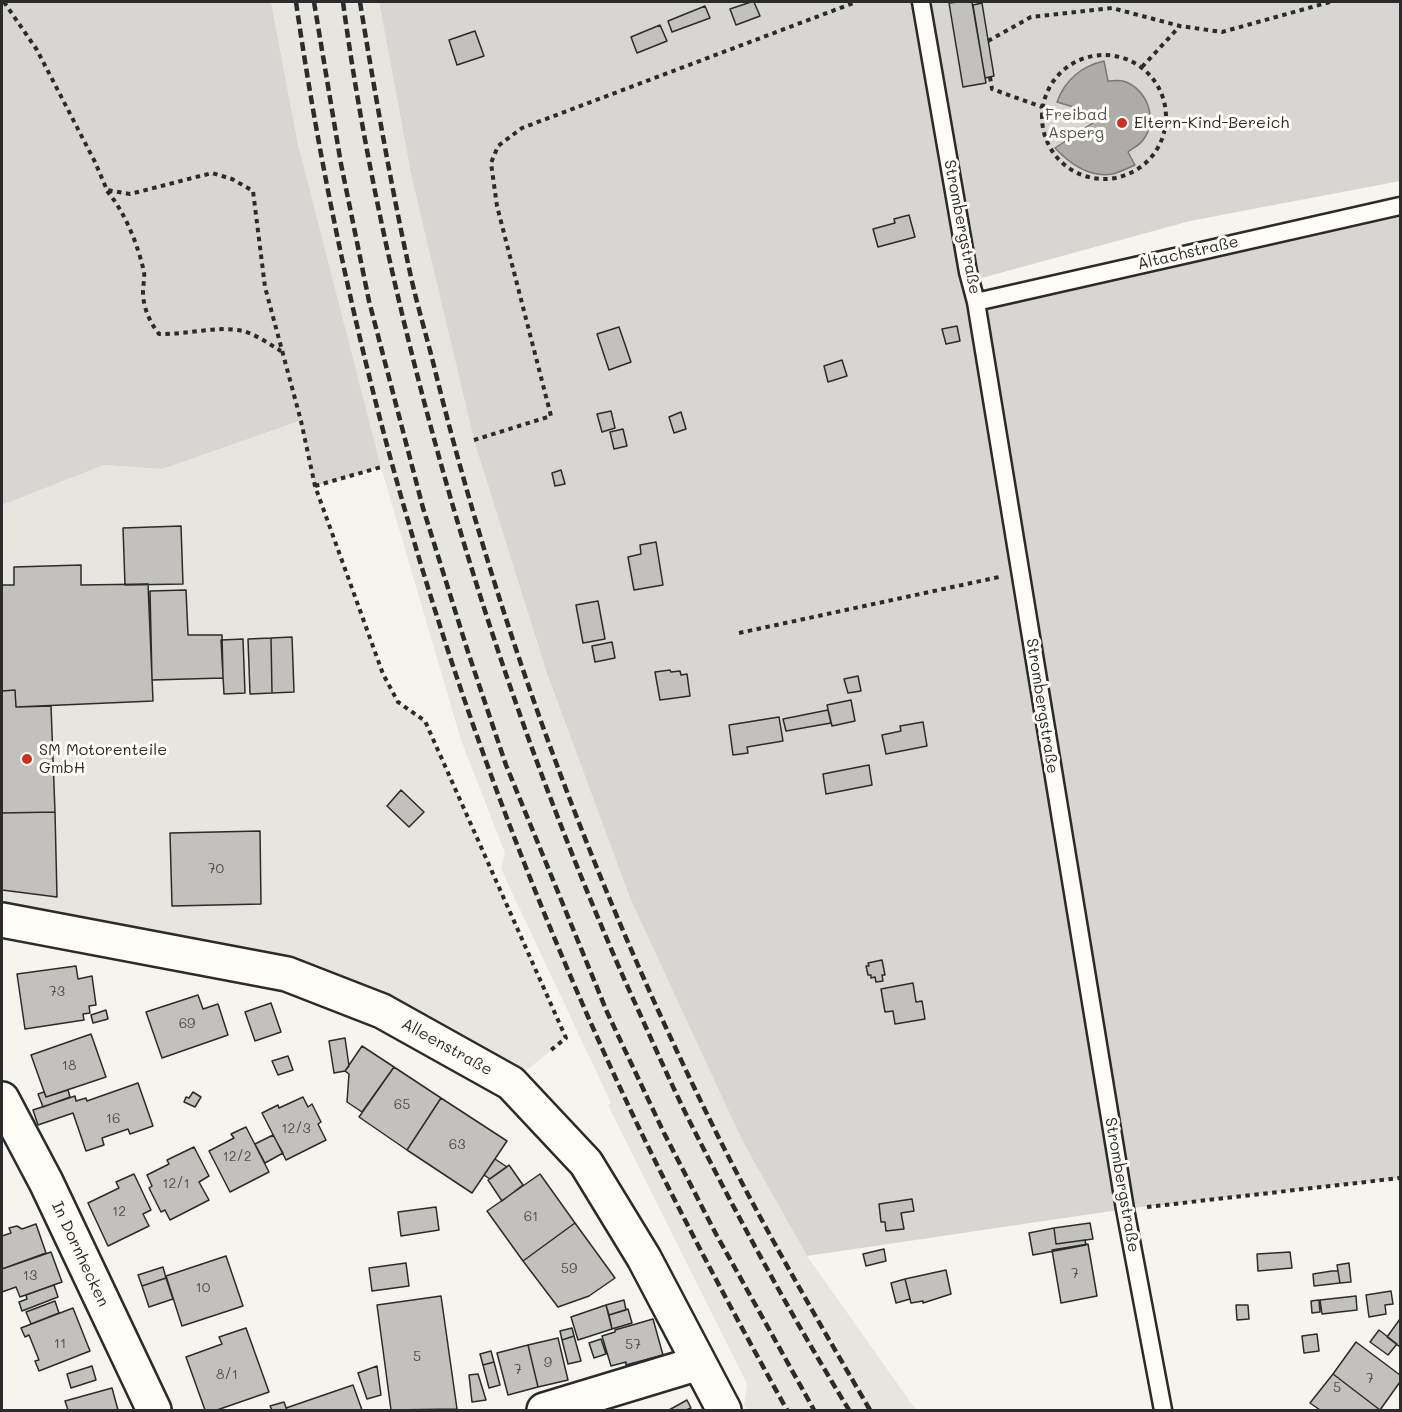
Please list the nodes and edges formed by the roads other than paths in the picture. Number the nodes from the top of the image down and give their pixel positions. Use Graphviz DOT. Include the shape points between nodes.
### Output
graph roads {
  1 [pos="921,2"];
  2 [pos="1401,206"];
  3 [pos="976,302"];
  4 [pos="2,920"];
  5 [pos="2,1099"];
  6 [pos="699,1363"];
  7 [pos="154,1410"];
  8 [pos="544,1410"];
  9 [pos="724,1410"];
  10 [pos="1163,1410"];
  1 -- 3 [label="lane, Strombergstraße"];
  2 -- 3 [label="lane, Altachstraße"];
  3 -- 10 [label="lane, Strombergstraße" via="1125,1209"];
  4 -- 6 [label="street, Alleenstraße" via="287,974 382,1011 511,1083 586,1163 644,1258"];
  5 -- 7 [label="street, In Dornhecken" via="46,1182"];
  6 -- 8 [label="street"];
  6 -- 9 [label="street, Alleenstraße"];
}
